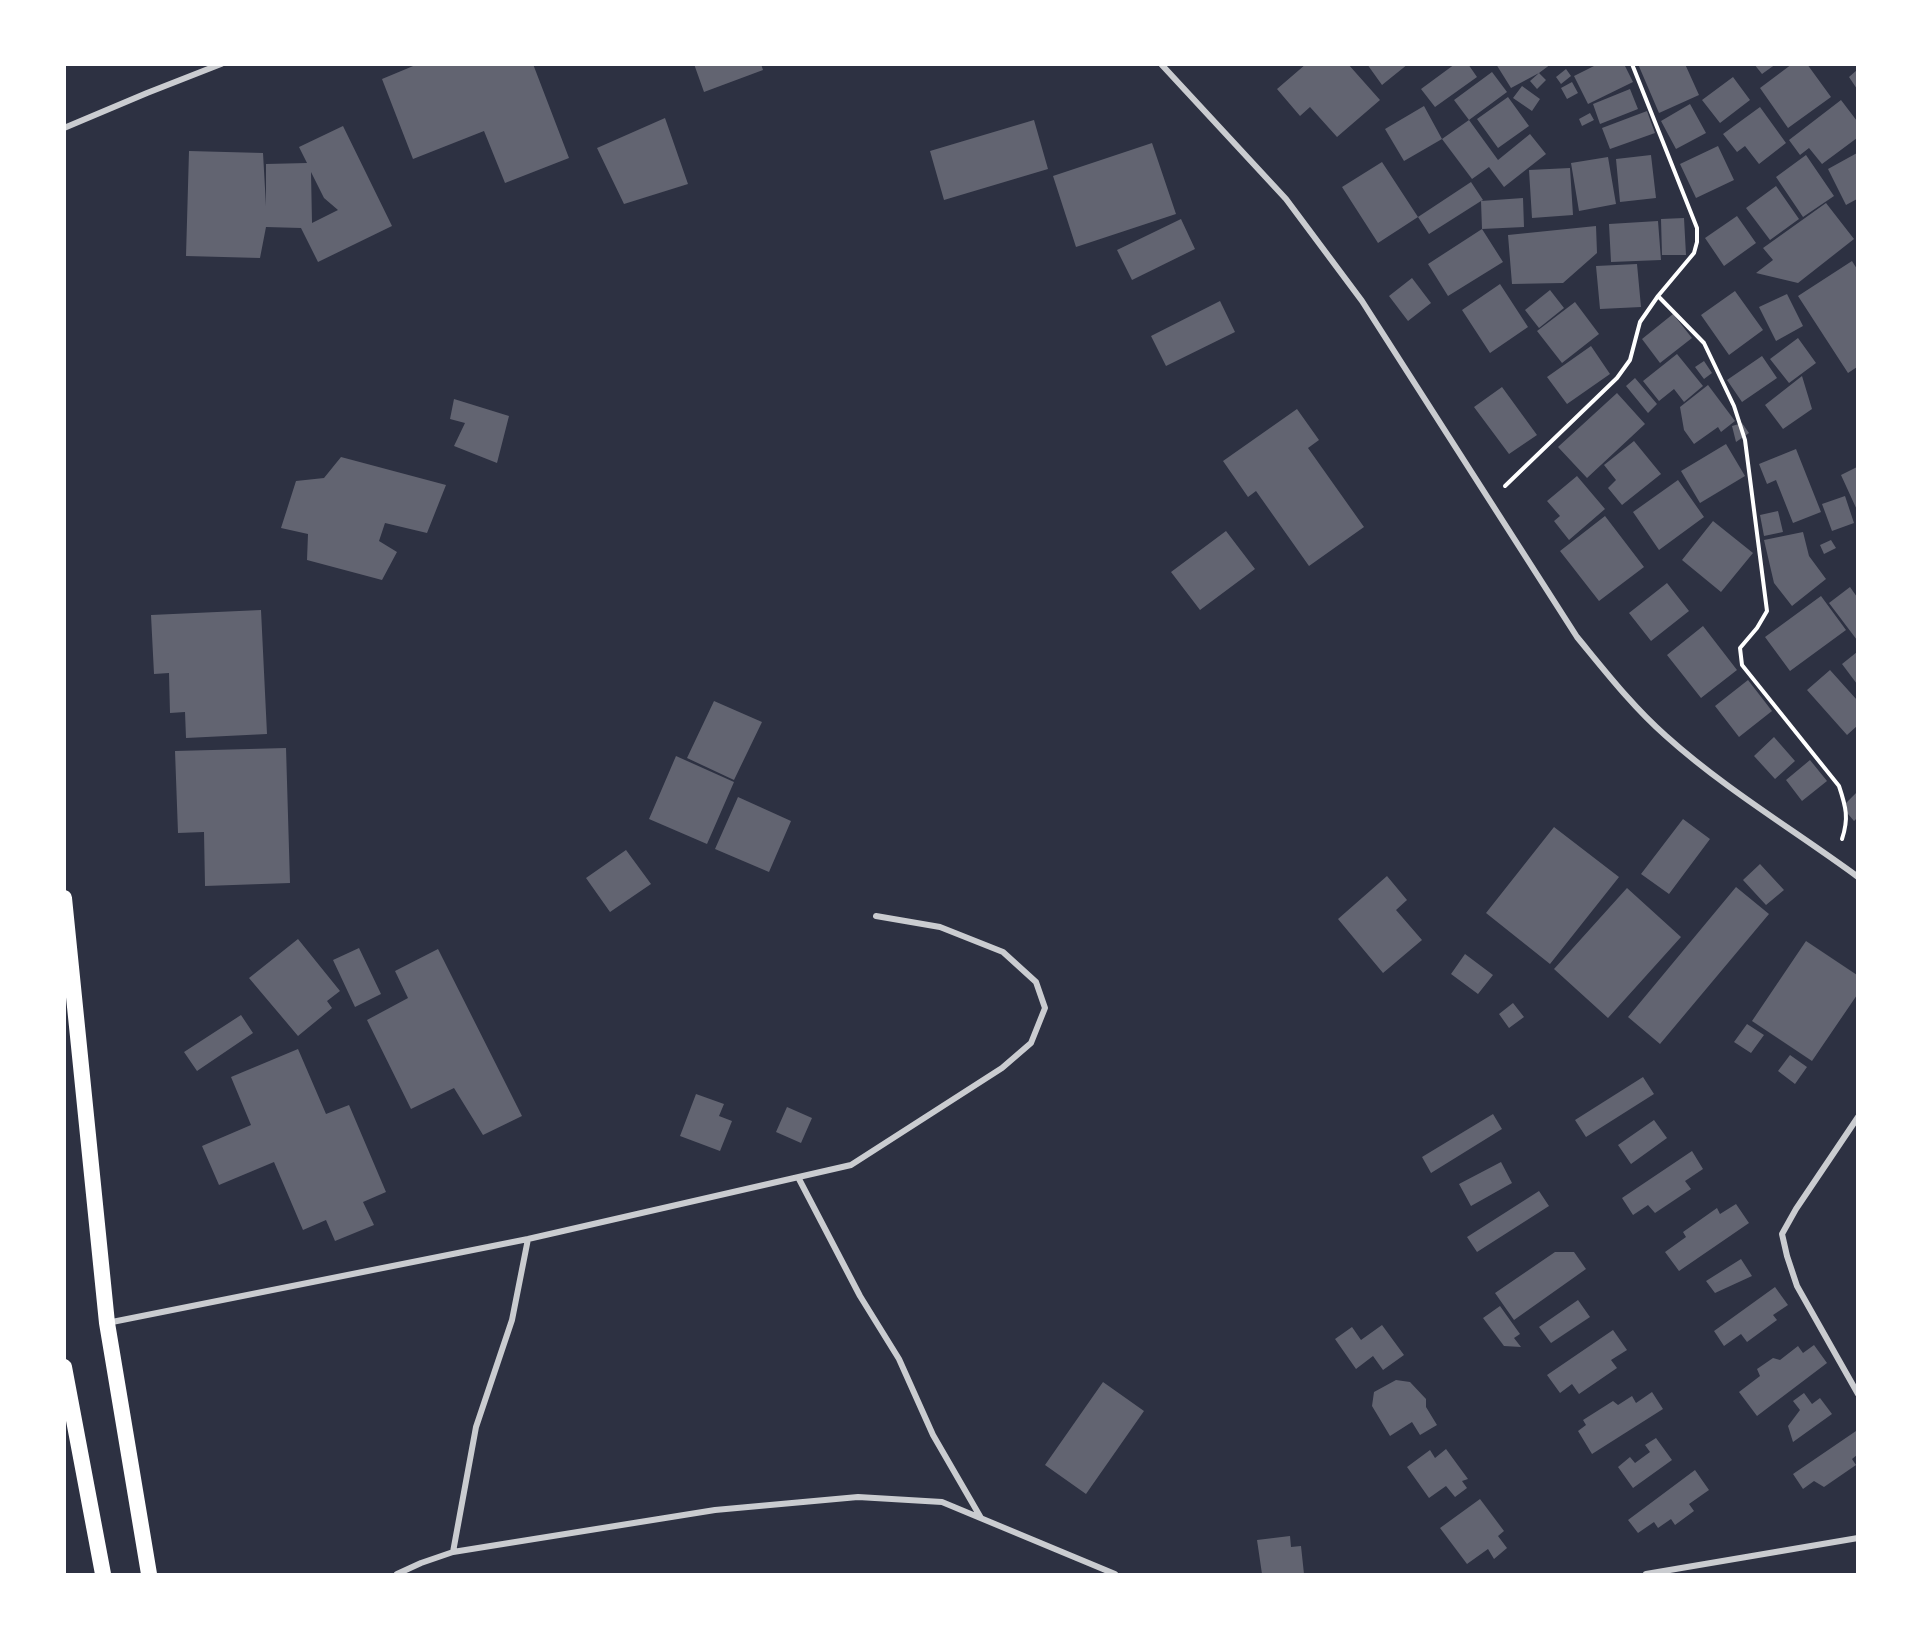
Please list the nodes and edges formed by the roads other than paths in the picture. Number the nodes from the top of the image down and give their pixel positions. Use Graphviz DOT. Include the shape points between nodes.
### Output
graph roads {
  1 [pos="220,64"];
  2 [pos="1161,64"];
  3 [pos="64,128"];
  4 [pos="1857,877"];
  5 [pos="64,898"];
  6 [pos="876,916"];
  7 [pos="1857,1117"];
  8 [pos="799,1179"];
  9 [pos="528,1239"];
  10 [pos="107,1323"];
  11 [pos="64,1367"];
  12 [pos="1857,1394"];
  13 [pos="981,1519"];
  14 [pos="1857,1538"];
  15 [pos="453,1552"];
  16 [pos="103,1575"];
  17 [pos="149,1575"];
  18 [pos="397,1575"];
  19 [pos="1115,1575"];
  20 [pos="1646,1575"];
  1 -- 3 [label="street"];
  2 -- 4 [label="street" via="1286,199 1362,301 1577,638 1615,683 1665,736"];
  5 -- 10 [label="highway"];
  6 -- 8 [label="street" via="940,927 1003,952 1036,982 1045,1008 1031,1043 1002,1068 851,1166"];
  7 -- 12 [label="street" via="1782,1234 1797,1286"];
  8 -- 9 [label="street"];
  8 -- 13 [label="street" via="860,1296 899,1359 933,1435"];
  9 -- 10 [label="street"];
  9 -- 15 [label="street" via="512,1320 476,1428"];
  10 -- 17 [label="highway"];
  11 -- 16 [label="highway"];
  13 -- 15 [label="street" via="942,1502 858,1497 715,1510"];
  13 -- 19 [label="street"];
  14 -- 20 [label="street"];
  15 -- 18 [label="street"];
}
